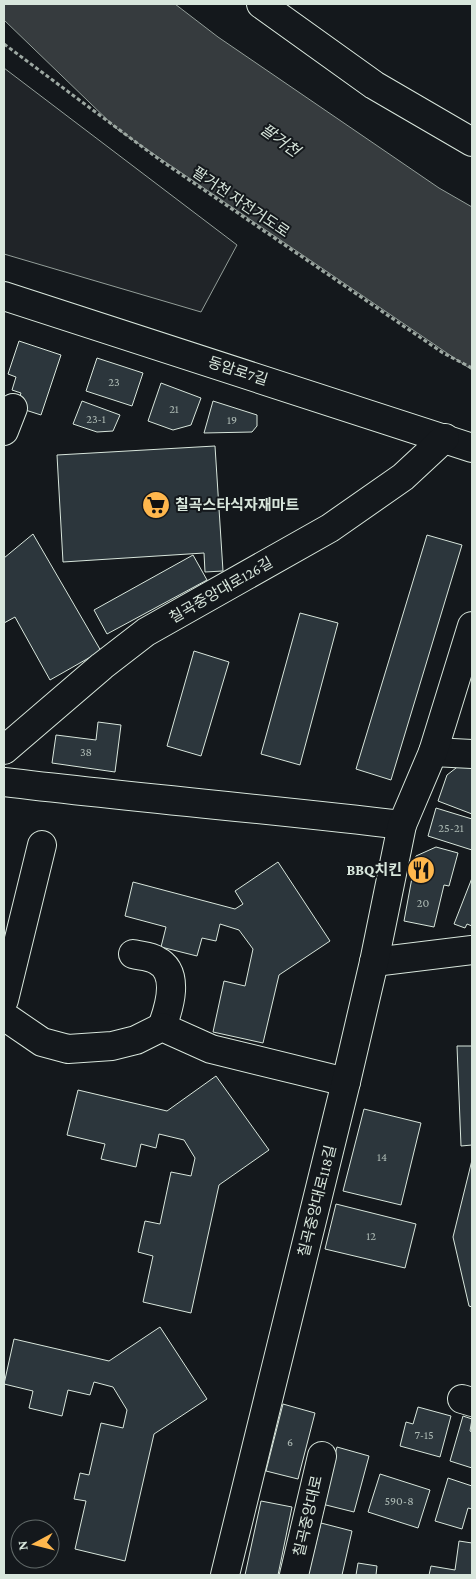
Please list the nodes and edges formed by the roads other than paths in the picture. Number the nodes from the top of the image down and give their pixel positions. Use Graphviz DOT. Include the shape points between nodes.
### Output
graph roads {
  1 [pos="261,4"];
  2 [pos="472,142"];
  3 [pos="4,296"];
  4 [pos="445,438"];
  5 [pos="472,448"];
  6 [pos="472,626"];
  7 [pos="4,750"];
  8 [pos="433,752"];
  9 [pos="472,754"];
  10 [pos="4,782"];
  11 [pos="402,825"];
  12 [pos="42,845"];
  13 [pos="472,950"];
  14 [pos="133,954"];
  15 [pos="374,962"];
  16 [pos="4,1000"];
  17 [pos="4,1016"];
  18 [pos="162,1027"];
  19 [pos="346,1082"];
  20 [pos="322,1456"];
  21 [pos="225,1575"];
  22 [pos="294,1575"];
  1 -- 2 [label="street" via="374,85"];
  3 -- 4 [label="street, 동암로7길"];
  4 -- 5 [label="street, 동암로7길"];
  4 -- 7 [label="street, 칠곡중앙대로126길" via="403,477 330,528 146,632"];
  6 -- 8 [label="street, 칠곡중앙대로118길"];
  8 -- 9 [label="street"];
  8 -- 11 [label="street, 칠곡중앙대로118길"];
  10 -- 11 [label="street"];
  11 -- 15 [label="street, 칠곡중앙대로118길"];
  12 -- 16 [label="street"];
  13 -- 15 [label="street"];
  14 -- 18 [label="street" via="156,959 165,966 171,981 169,1009"];
  15 -- 19 [label="street, 칠곡중앙대로118길"];
  17 -- 18 [label="street" via="42,1042 68,1049 112,1046 136,1040"];
  18 -- 19 [label="street" via="211,1050"];
  19 -- 21 [label="street, 칠곡중앙대로118길"];
  20 -- 22 [label="street, 칠곡중앙대로"];
}
